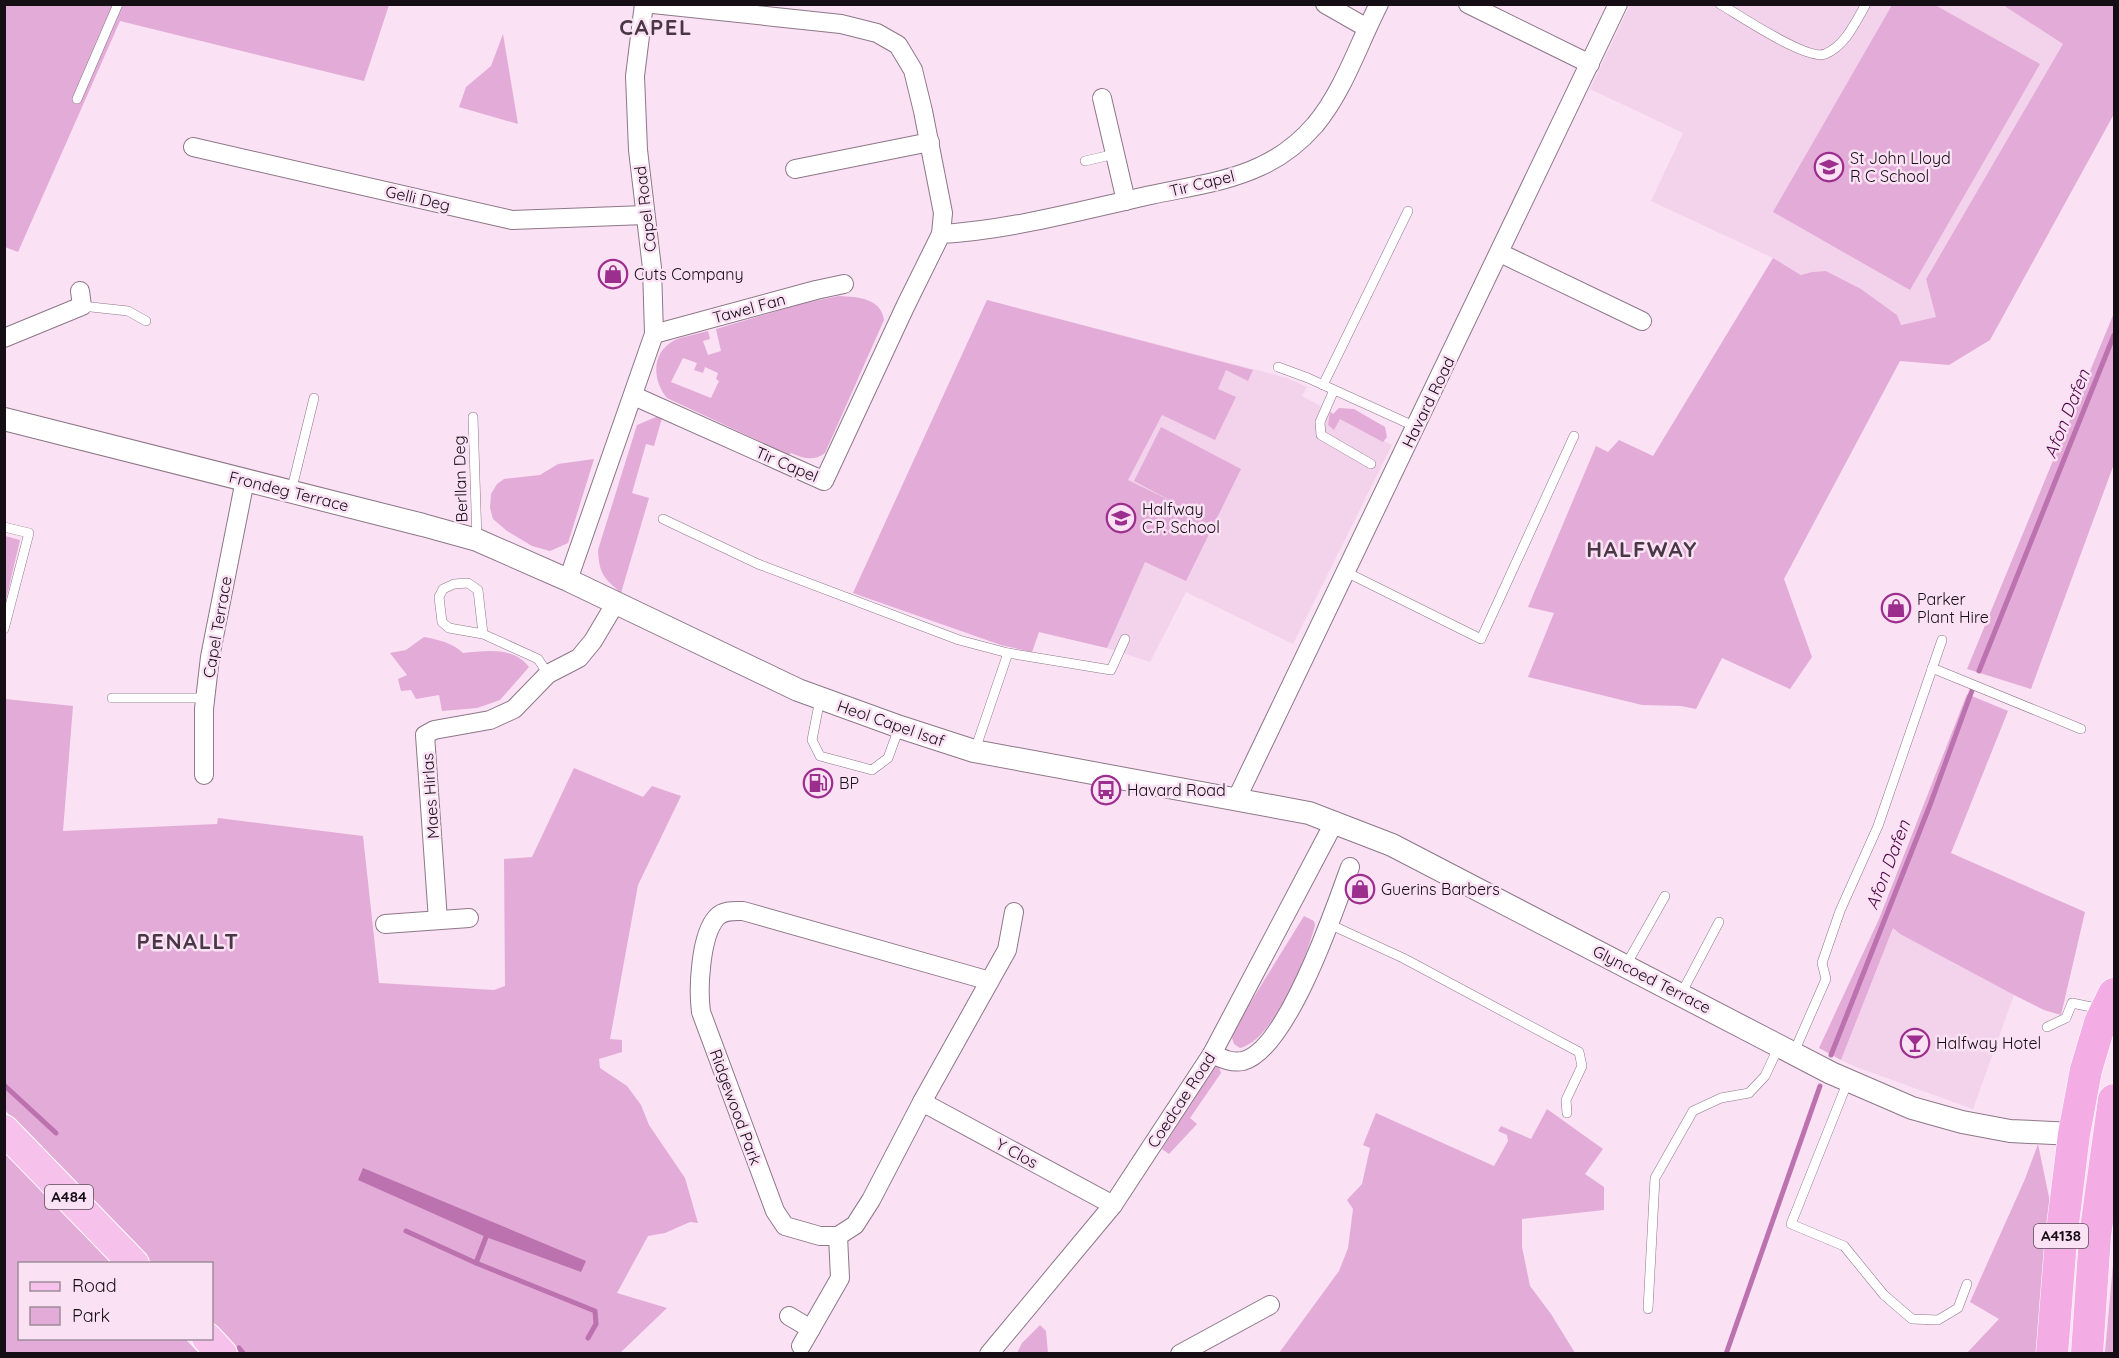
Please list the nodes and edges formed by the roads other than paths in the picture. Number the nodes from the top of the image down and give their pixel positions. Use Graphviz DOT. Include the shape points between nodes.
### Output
graph roads {
  1 [pos="118,4"];
  2 [pos="644,4"];
  3 [pos="653,4"];
  4 [pos="1325,4"];
  5 [pos="1379,4"];
  6 [pos="1468,4"];
  7 [pos="1618,4"];
  8 [pos="1720,4"];
  9 [pos="1866,4"];
  10 [pos="1367,28"];
  11 [pos="1590,64"];
  12 [pos="1102,98"];
  13 [pos="77,99"];
  14 [pos="930,142"];
  15 [pos="193,147"];
  16 [pos="1115,154"];
  17 [pos="1085,161"];
  18 [pos="795,169"];
  19 [pos="1126,201"];
  20 [pos="1408,211"];
  21 [pos="645,215"];
  22 [pos="941,234"];
  23 [pos="1500,253"];
  24 [pos="844,284"];
  25 [pos="81,298"];
  26 [pos="146,321"];
  27 [pos="1642,321"];
  28 [pos="654,334"];
  29 [pos="4,338"];
  30 [pos="1278,367"];
  31 [pos="1323,385"];
  32 [pos="1334,390"];
  33 [pos="634,396"];
  34 [pos="315,398"];
  35 [pos="473,417"];
  36 [pos="4,419"];
  37 [pos="1416,427"];
  38 [pos="1574,436"];
  39 [pos="1371,464"];
  40 [pos="245,480"];
  41 [pos="291,492"];
  42 [pos="663,519"];
  43 [pos="4,527"];
  44 [pos="477,540"];
  45 [pos="1346,572"];
  46 [pos="568,580"];
  47 [pos="615,604"];
  48 [pos="4,629"];
  49 [pos="483,634"];
  50 [pos="1125,639"];
  51 [pos="1942,640"];
  52 [pos="1008,653"];
  53 [pos="1932,668"];
  54 [pos="548,674"];
  55 [pos="112,698"];
  56 [pos="206,698"];
  57 [pos="820,699"];
  58 [pos="900,727"];
  59 [pos="2081,729"];
  60 [pos="974,751"];
  61 [pos="204,774"];
  62 [pos="1236,800"];
  63 [pos="1335,821"];
  64 [pos="1350,867"];
  65 [pos="1665,896"];
  66 [pos="1014,912"];
  67 [pos="469,918"];
  68 [pos="438,920"];
  69 [pos="1323,920"];
  70 [pos="1719,921"];
  71 [pos="385,924"];
  72 [pos="1626,965"];
  73 [pos="990,981"];
  74 [pos="1681,994"];
  75 [pos="2112,1005"];
  76 [pos="2047,1027"];
  77 [pos="1787,1050"];
  78 [pos="1212,1054"];
  79 [pos="1856,1080"];
  80 [pos="2115,1100"];
  81 [pos="922,1102"];
  82 [pos="1567,1113"];
  83 [pos="4,1130"];
  84 [pos="2074,1134"];
  85 [pos="1113,1205"];
  86 [pos="838,1236"];
  87 [pos="133,1262"];
  88 [pos="1967,1284"];
  89 [pos="1270,1305"];
  90 [pos="1648,1309"];
  91 [pos="789,1316"];
  92 [pos="811,1329"];
  93 [pos="209,1340"];
  94 [pos="801,1346"];
  95 [pos="222,1353"];
  96 [pos="989,1353"];
  97 [pos="1180,1353"];
  98 [pos="2052,1353"];
  99 [pos="2087,1353"];
  1 -- 13 [label="lane"];
  2 -- 21 [label="street, Capel Road" via="635,76"];
  3 -- 14 [label="street, Tir Capel" via="841,24 877,33 898,45 913,70"];
  4 -- 10 [label="street"];
  5 -- 10 [label="street, Tir Capel"];
  6 -- 11 [label="street"];
  7 -- 11 [label="street, Havard Road"];
  8 -- 9 [label="lane" via="1811,55 1823,55 1843,42"];
  10 -- 19 [label="street, Tir Capel" via="1334,98 1286,152 1260,167 1219,180"];
  11 -- 23 [label="street, Havard Road"];
  12 -- 16 [label="street"];
  14 -- 18 [label="street"];
  14 -- 22 [label="street, Tir Capel" via="944,213"];
  15 -- 21 [label="street, Gelli Deg" via="512,220"];
  16 -- 17 [label="lane"];
  16 -- 19 [label="street"];
  19 -- 22 [label="street, Tir Capel" via="971,233"];
  20 -- 31 [label="lane"];
  21 -- 28 [label="street, Capel Road"];
  22 -- 33 [label="street, Tir Capel" via="824,481"];
  23 -- 27 [label="street"];
  23 -- 37 [label="street, Havard Road"];
  24 -- 28 [label="street, Tawel Fan"];
  25 -- 26 [label="lane" via="128,311"];
  25 -- 29 [label="street"];
  28 -- 33 [label="street, Capel Road"];
  30 -- 31 [label="lane"];
  31 -- 32 [label="lane"];
  32 -- 37 [label="lane"];
  32 -- 39 [label="lane" via="1320,422 1321,435"];
  33 -- 46 [label="street, Capel Road"];
  34 -- 41 [label="lane"];
  35 -- 44 [label="lane, Berllan Deg"];
  36 -- 40 [label="street, Frondeg Terrace"];
  37 -- 45 [label="street, Havard Road"];
  38 -- 45 [label="lane" via="1481,639"];
  40 -- 41 [label="street, Frondeg Terrace"];
  40 -- 56 [label="street, Capel Terrace" via="217,615"];
  41 -- 44 [label="street, Frondeg Terrace"];
  42 -- 52 [label="lane" via="758,564 959,640"];
  43 -- 48 [label="lane" via="29,533"];
  44 -- 46 [label="street, Frondeg Terrace"];
  45 -- 62 [label="street, Havard Road"];
  46 -- 47 [label="street, Heol Capel Isaf"];
  47 -- 54 [label="street, Maes Hirlas" via="594,641 579,658"];
  47 -- 57 [label="street, Heol Capel Isaf"];
  49 -- 49 [label="lane" via="449,628 442,622 439,597 443,589 468,583 478,590"];
  49 -- 54 [label="lane" via="538,659"];
  50 -- 52 [label="lane" via="1111,670"];
  51 -- 53 [label="lane"];
  52 -- 60 [label="lane"];
  53 -- 59 [label="lane"];
  53 -- 77 [label="lane" via="1878,825 1822,963 1826,979"];
  54 -- 68 [label="street, Maes Hirlas" via="514,709 490,720 425,735"];
  55 -- 56 [label="lane"];
  56 -- 61 [label="street, Capel Terrace"];
  57 -- 58 [label="street, Heol Capel Isaf"];
  57 -- 58 [label="lane" via="812,740 820,756 872,770 888,758"];
  58 -- 60 [label="street, Heol Capel Isaf"];
  60 -- 62 [label="street, Heol Capel Isaf"];
  62 -- 63 [label="street, Glyncoed Terrace"];
  63 -- 72 [label="street, Glyncoed Terrace" via="1392,844"];
  63 -- 78 [label="street, Coedcae Road"];
  64 -- 69 [label="street"];
  65 -- 72 [label="lane"];
  66 -- 73 [label="street" via="1007,950"];
  67 -- 68 [label="street"];
  68 -- 71 [label="street"];
  69 -- 78 [label="street" via="1319,952 1290,1010 1262,1051 1244,1061 1229,1062"];
  69 -- 82 [label="lane" via="1579,1052 1582,1066 1566,1100"];
  70 -- 74 [label="lane"];
  72 -- 74 [label="street, Glyncoed Terrace"];
  73 -- 81 [label="street"];
  73 -- 86 [label="street, Ridgewood Park" via="743,911 717,916 699,972 701,1012 775,1211 785,1226 820,1236"];
  74 -- 77 [label="street, Glyncoed Terrace"];
  75 -- 76 [label="lane" via="2072,1003 2066,1018"];
  75 -- 84 [label="highway, A4138" via="2100,1023 2086,1070"];
  77 -- 79 [label="street, Glyncoed Terrace"];
  77 -- 90 [label="lane" via="1749,1093 1721,1098 1693,1111 1655,1178"];
  78 -- 85 [label="street, Coedcae Road"];
  79 -- 84 [label="street, Glyncoed Terrace" via="1912,1108 1962,1122 2010,1131"];
  79 -- 88 [label="lane" via="1791,1224 1844,1246 1884,1295 1912,1319 1938,1320 1958,1308"];
  80 -- 99 [label="highway, A4138" via="2095,1236"];
  81 -- 85 [label="street, Y Clos"];
  81 -- 86 [label="street" via="871,1200 855,1225"];
  83 -- 87 [label="main road, A484"];
  84 -- 98 [label="highway, A4138"];
  85 -- 96 [label="street, Coedcae Road"];
  86 -- 92 [label="street" via="840,1278"];
  89 -- 97 [label="street"];
  91 -- 92 [label="street"];
  92 -- 94 [label="street"];
  93 -- 95 [label="main road"];
}
